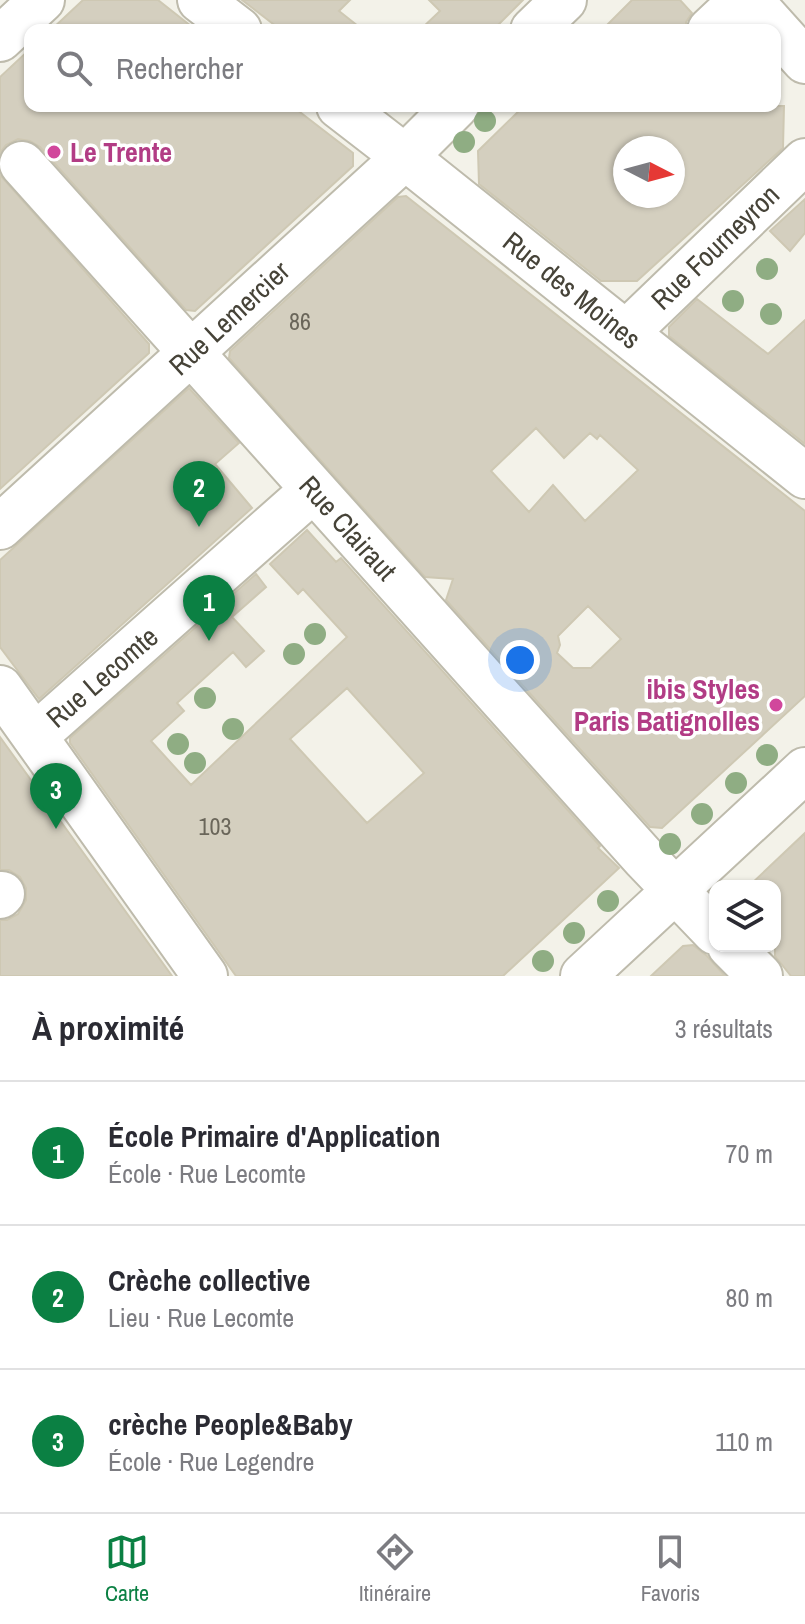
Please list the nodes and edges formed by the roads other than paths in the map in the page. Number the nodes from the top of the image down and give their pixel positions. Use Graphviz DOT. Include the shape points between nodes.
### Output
graph roads {
  1 [pos="42,0"];
  2 [pos="200,0"];
  3 [pos="564,0"];
  4 [pos="742,0"];
  5 [pos="750,0"];
  6 [pos="231,24"];
  7 [pos="539,24"];
  8 [pos="716,24"];
  9 [pos="767,24"];
  10 [pos="0,39"];
  11 [pos="347,112"];
  12 [pos="450,112"];
  13 [pos="405,157"];
  14 [pos="805,161"];
  15 [pos="22,164"];
  16 [pos="626,333"];
  17 [pos="191,353"];
  18 [pos="805,476"];
  19 [pos="313,490"];
  20 [pos="0,527"];
  21 [pos="0,688"];
  22 [pos="35,736"];
  23 [pos="805,770"];
  24 [pos="674,891"];
  25 [pos="709,926"];
  26 [pos="736,952"];
  27 [pos="205,976"];
  28 [pos="583,976"];
  29 [pos="760,976"];
  1 -- 10 [label="street"];
  2 -- 6 [label="street"];
  3 -- 7 [label="street"];
  4 -- 8 [label="street"];
  5 -- 9 [label="street"];
  11 -- 13 [label="street, Rue des Moines"];
  12 -- 13 [label="street, Rue Lemercier"];
  13 -- 16 [label="street, Rue des Moines"];
  13 -- 17 [label="street, Rue Lemercier"];
  14 -- 16 [label="street, Rue Fourneyron"];
  15 -- 17 [label="street, Rue Clairaut"];
  16 -- 18 [label="street, Rue des Moines"];
  17 -- 19 [label="street, Rue Clairaut"];
  17 -- 20 [label="street, Rue Lemercier"];
  19 -- 22 [label="street, Rue Lecomte"];
  19 -- 24 [label="street, Rue Clairaut"];
  21 -- 22 [label="street"];
  22 -- 27 [label="street"];
  23 -- 24 [label="street"];
  24 -- 25 [label="street, Rue Clairaut"];
  24 -- 28 [label="street"];
  26 -- 29 [label="street"];
}
